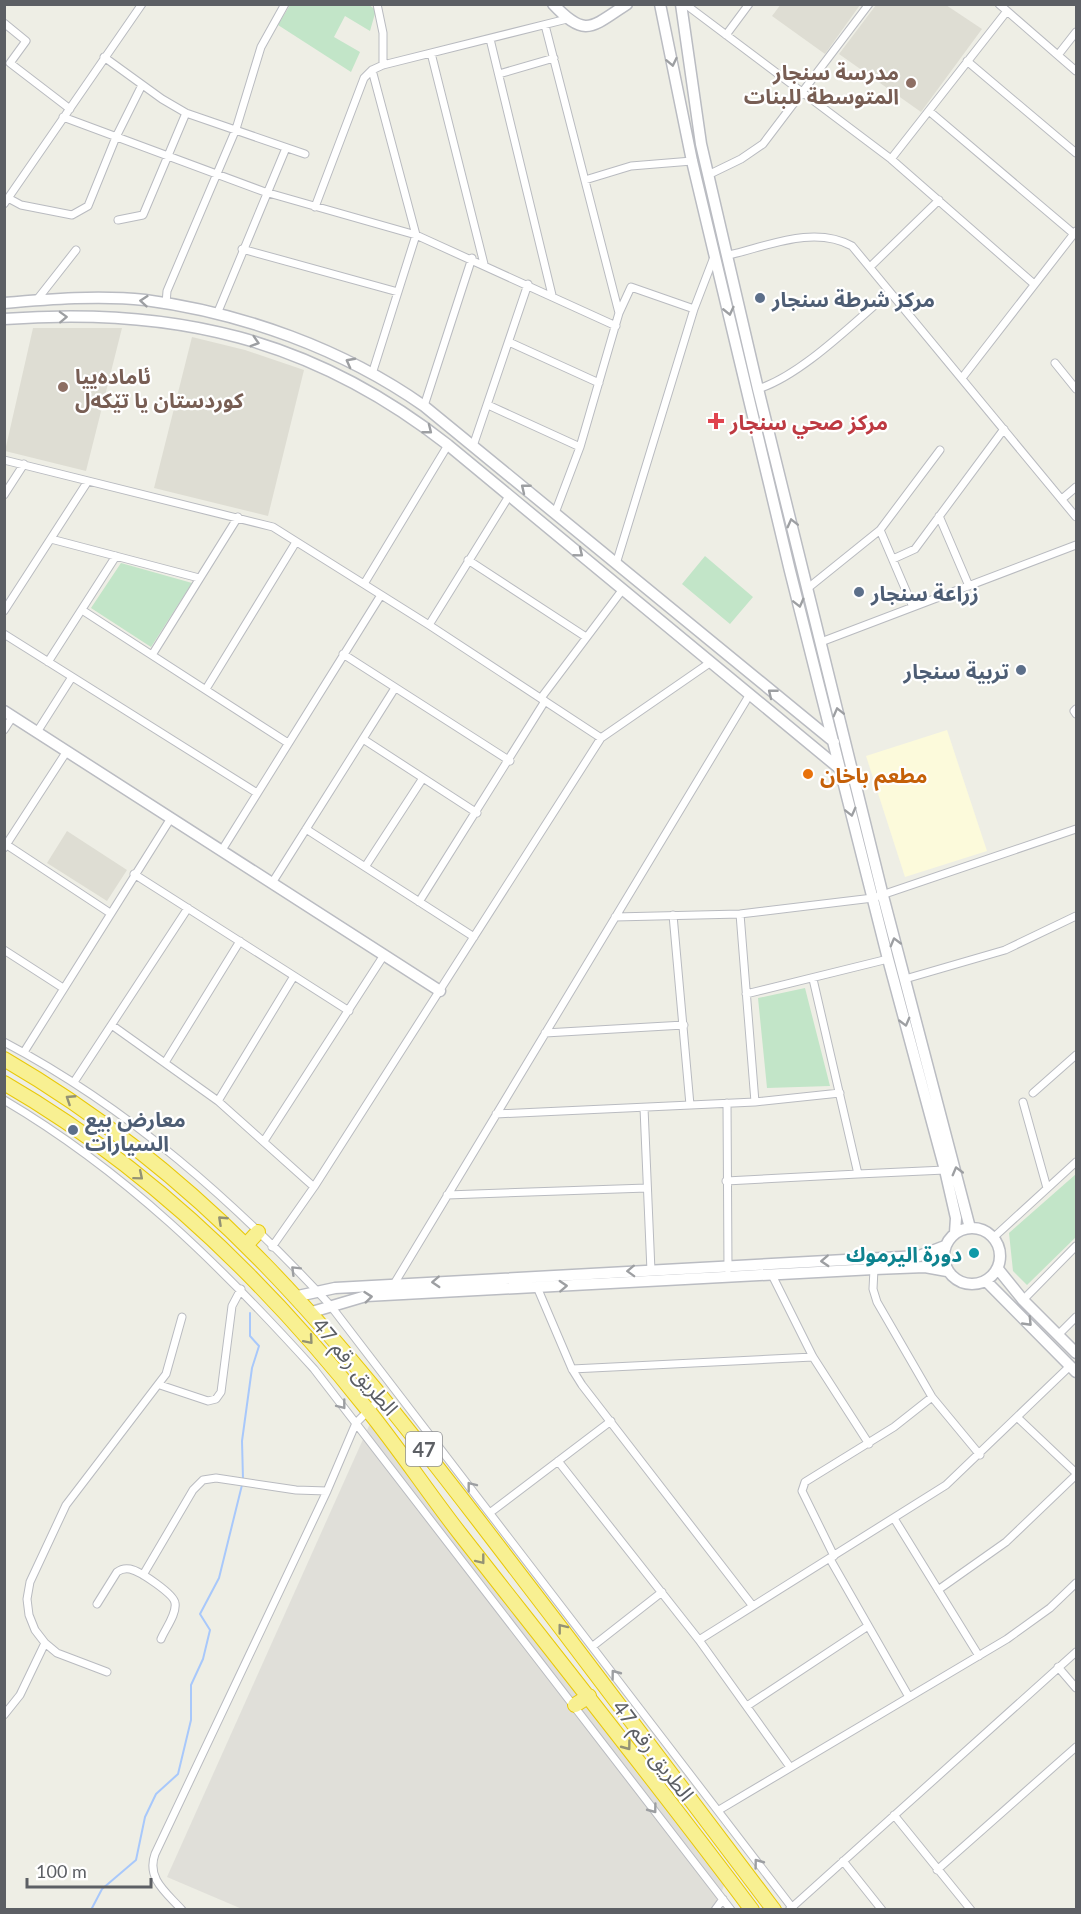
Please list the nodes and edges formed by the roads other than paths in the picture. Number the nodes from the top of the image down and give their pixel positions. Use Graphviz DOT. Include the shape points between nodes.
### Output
graph roads {
  1 [pos="142,4"];
  2 [pos="285,4"];
  3 [pos="377,4"];
  4 [pos="554,4"];
  5 [pos="627,4"];
  6 [pos="660,4"];
  7 [pos="683,4"];
  8 [pos="748,4"];
  9 [pos="868,4"];
  10 [pos="999,4"];
  11 [pos="1007,11"];
  12 [pos="567,19"];
  13 [pos="4,23"];
  14 [pos="545,25"];
  15 [pos="1077,32"];
  16 [pos="726,35"];
  17 [pos="490,39"];
  18 [pos="431,53"];
  19 [pos="1058,55"];
  20 [pos="104,57"];
  21 [pos="554,58"];
  22 [pos="967,62"];
  23 [pos="383,65"];
  24 [pos="372,70"];
  25 [pos="1077,71"];
  26 [pos="499,74"];
  27 [pos="142,85"];
  28 [pos="804,93"];
  29 [pos="70,109"];
  30 [pos="929,111"];
  31 [pos="186,113"];
  32 [pos="63,117"];
  33 [pos="236,129"];
  34 [pos="116,137"];
  35 [pos="286,148"];
  36 [pos="1077,153"];
  37 [pos="305,154"];
  38 [pos="167,158"];
  39 [pos="891,159"];
  40 [pos="692,161"];
  41 [pos="217,175"];
  42 [pos="708,175"];
  43 [pos="585,180"];
  44 [pos="265,192"];
  45 [pos="939,200"];
  46 [pos="6,201"];
  47 [pos="315,207"];
  48 [pos="118,220"];
  49 [pos="1075,232"];
  50 [pos="416,235"];
  51 [pos="242,249"];
  52 [pos="76,250"];
  53 [pos="715,254"];
  54 [pos="729,255"];
  55 [pos="472,258"];
  56 [pos="484,264"];
  57 [pos="870,267"];
  58 [pos="528,284"];
  59 [pos="1034,284"];
  60 [pos="398,292"];
  61 [pos="890,292"];
  62 [pos="552,295"];
  63 [pos="36,301"];
  64 [pos="4,303"];
  65 [pos="166,304"];
  66 [pos="694,309"];
  67 [pos="217,314"];
  68 [pos="619,314"];
  69 [pos="4,320"];
  70 [pos="164,321"];
  71 [pos="616,326"];
  72 [pos="509,342"];
  73 [pos="1055,363"];
  74 [pos="372,374"];
  75 [pos="962,378"];
  76 [pos="599,383"];
  77 [pos="758,388"];
  78 [pos="1077,389"];
  79 [pos="488,405"];
  80 [pos="424,406"];
  81 [pos="1004,429"];
  82 [pos="448,445"];
  83 [pos="473,446"];
  84 [pos="580,447"];
  85 [pos="940,450"];
  86 [pos="4,460"];
  87 [pos="24,464"];
  88 [pos="88,481"];
  89 [pos="1077,487"];
  90 [pos="4,495"];
  91 [pos="509,496"];
  92 [pos="1062,499"];
  93 [pos="555,513"];
  94 [pos="939,516"];
  95 [pos="238,517"];
  96 [pos="1077,517"];
  97 [pos="880,530"];
  98 [pos="51,539"];
  99 [pos="296,542"];
  100 [pos="1077,545"];
  101 [pos="116,556"];
  102 [pos="893,559"];
  103 [pos="468,560"];
  104 [pos="616,564"];
  105 [pos="199,578"];
  106 [pos="364,584"];
  107 [pos="969,586"];
  108 [pos="808,588"];
  109 [pos="623,590"];
  110 [pos="381,595"];
  111 [pos="913,607"];
  112 [pos="82,610"];
  113 [pos="4,611"];
  114 [pos="429,625"];
  115 [pos="4,634"];
  116 [pos="586,637"];
  117 [pos="821,642"];
  118 [pos="343,654"];
  119 [pos="152,655"];
  120 [pos="48,662"];
  121 [pos="711,662"];
  122 [pos="72,677"];
  123 [pos="395,687"];
  124 [pos="206,689"];
  125 [pos="750,694"];
  126 [pos="543,699"];
  127 [pos="1077,709"];
  128 [pos="9,713"];
  129 [pos="1077,714"];
  130 [pos="802,717"];
  131 [pos="793,729"];
  132 [pos="4,730"];
  133 [pos="37,732"];
  134 [pos="600,738"];
  135 [pos="363,739"];
  136 [pos="834,742"];
  137 [pos="288,743"];
  138 [pos="846,743"];
  139 [pos="67,751"];
  140 [pos="510,761"];
  141 [pos="840,769"];
  142 [pos="423,778"];
  143 [pos="257,793"];
  144 [pos="477,813"];
  145 [pos="171,818"];
  146 [pos="306,829"];
  147 [pos="1077,829"];
  148 [pos="6,847"];
  149 [pos="222,850"];
  150 [pos="365,867"];
  151 [pos="134,874"];
  152 [pos="272,883"];
  153 [pos="878,897"];
  154 [pos="419,902"];
  155 [pos="188,908"];
  156 [pos="110,913"];
  157 [pos="740,914"];
  158 [pos="673,915"];
  159 [pos="1077,916"];
  160 [pos="615,917"];
  161 [pos="474,937"];
  162 [pos="240,941"];
  163 [pos="4,950"];
  164 [pos="384,955"];
  165 [pos="888,959"];
  166 [pos="294,976"];
  167 [pos="813,979"];
  168 [pos="905,979"];
  169 [pos="63,988"];
  170 [pos="440,991"];
  171 [pos="746,994"];
  172 [pos="349,1011"];
  173 [pos="684,1025"];
  174 [pos="113,1026"];
  175 [pos="545,1034"];
  176 [pos="4,1042"];
  177 [pos="24,1052"];
  178 [pos="1077,1055"];
  179 [pos="4,1059"];
  180 [pos="166,1061"];
  181 [pos="74,1082"];
  182 [pos="4,1083"];
  183 [pos="840,1093"];
  184 [pos="1033,1094"];
  185 [pos="4,1100"];
  186 [pos="218,1101"];
  187 [pos="755,1102"];
  188 [pos="1023,1102"];
  189 [pos="726,1103"];
  190 [pos="690,1105"];
  191 [pos="644,1108"];
  192 [pos="496,1114"];
  193 [pos="264,1141"];
  194 [pos="1077,1162"];
  195 [pos="945,1170"];
  196 [pos="858,1174"];
  197 [pos="726,1181"];
  198 [pos="314,1187"];
  199 [pos="647,1188"];
  200 [pos="1047,1188"];
  201 [pos="447,1195"];
  202 [pos="970,1228"];
  203 [pos="258,1232"];
  204 [pos="955,1233"];
  205 [pos="993,1238"];
  206 [pos="206,1244"];
  207 [pos="247,1244"];
  208 [pos="945,1246"];
  209 [pos="1077,1246"];
  210 [pos="272,1247"];
  211 [pos="728,1265"];
  212 [pos="874,1269"];
  213 [pos="998,1269"];
  214 [pos="651,1271"];
  215 [pos="947,1272"];
  216 [pos="772,1275"];
  217 [pos="728,1278"];
  218 [pos="986,1281"];
  219 [pos="394,1284"];
  220 [pos="537,1287"];
  221 [pos="241,1289"];
  222 [pos="317,1291"];
  223 [pos="298,1296"];
  224 [pos="1023,1300"];
  225 [pos="330,1305"];
  226 [pos="312,1312"];
  227 [pos="182,1317"];
  228 [pos="1077,1317"];
  229 [pos="1058,1335"];
  230 [pos="1077,1353"];
  231 [pos="813,1358"];
  232 [pos="572,1369"];
  233 [pos="1073,1369"];
  234 [pos="159,1385"];
  235 [pos="383,1396"];
  236 [pos="932,1397"];
  237 [pos="367,1409"];
  238 [pos="1018,1418"];
  239 [pos="611,1420"];
  240 [pos="356,1422"];
  241 [pos="869,1444"];
  242 [pos="432,1448"];
  243 [pos="980,1455"];
  244 [pos="558,1461"];
  245 [pos="1077,1474"];
  246 [pos="327,1491"];
  247 [pos="491,1512"];
  248 [pos="895,1520"];
  249 [pos="832,1558"];
  250 [pos="143,1575"];
  251 [pos="1077,1583"];
  252 [pos="939,1590"];
  253 [pos="662,1592"];
  254 [pos="97,1604"];
  255 [pos="752,1605"];
  256 [pos="868,1626"];
  257 [pos="161,1639"];
  258 [pos="699,1640"];
  259 [pos="45,1643"];
  260 [pos="593,1646"];
  261 [pos="1077,1652"];
  262 [pos="979,1656"];
  263 [pos="1058,1667"];
  264 [pos="107,1672"];
  265 [pos="1077,1688"];
  266 [pos="589,1696"];
  267 [pos="909,1697"];
  268 [pos="575,1705"];
  269 [pos="747,1706"];
  270 [pos="4,1715"];
  271 [pos="1077,1747"];
  272 [pos="790,1767"];
  273 [pos="719,1810"];
  274 [pos="894,1815"];
  275 [pos="738,1861"];
  276 [pos="843,1861"];
  277 [pos="937,1870"];
  278 [pos="724,1873"];
  279 [pos="723,1899"];
  280 [pos="792,1909"];
  281 [pos="182,1910"];
  282 [pos="715,1910"];
  283 [pos="731,1910"];
  284 [pos="752,1910"];
  285 [pos="774,1910"];
  286 [pos="882,1910"];
  287 [pos="971,1910"];
  1 -- 20 [label="street"];
  2 -- 33 [label="street" via="261,47"];
  3 -- 23 [label="street" via="384,33"];
  4 -- 12 [label="street"];
  5 -- 12 [label="street" via="587,26 575,26"];
  6 -- 40 [label="street, one-way"];
  7 -- 16 [label="street"];
  7 -- 42 [label="street"];
  8 -- 16 [label="street"];
  9 -- 28 [label="street"];
  10 -- 11 [label="street"];
  11 -- 19 [label="street"];
  11 -- 22 [label="street"];
  12 -- 14 [label="street"];
  13 -- 29 [label="street" via="26,41 9,63"];
  14 -- 17 [label="street"];
  14 -- 21 [label="street"];
  15 -- 19 [label="street"];
  16 -- 28 [label="street"];
  17 -- 18 [label="street"];
  17 -- 26 [label="street"];
  18 -- 23 [label="street"];
  18 -- 56 [label="street"];
  19 -- 25 [label="street"];
  20 -- 27 [label="street"];
  20 -- 29 [label="street"];
  21 -- 26 [label="street"];
  21 -- 43 [label="street"];
  22 -- 30 [label="street"];
  22 -- 36 [label="street"];
  23 -- 24 [label="street"];
  24 -- 47 [label="street" via="364,78"];
  24 -- 50 [label="street"];
  26 -- 62 [label="street"];
  27 -- 31 [label="street"];
  27 -- 34 [label="street"];
  28 -- 39 [label="street"];
  28 -- 42 [label="street" via="763,144"];
  29 -- 32 [label="street"];
  30 -- 39 [label="street"];
  30 -- 49 [label="street"];
  31 -- 33 [label="street"];
  31 -- 38 [label="street"];
  32 -- 34 [label="street"];
  32 -- 46 [label="street"];
  33 -- 35 [label="street"];
  33 -- 41 [label="street"];
  34 -- 38 [label="street"];
  34 -- 46 [label="street" via="88,206 72,214"];
  35 -- 37 [label="street"];
  35 -- 44 [label="street"];
  38 -- 41 [label="street"];
  38 -- 48 [label="street" via="143,215"];
  39 -- 45 [label="street"];
  40 -- 43 [label="street" via="631,166"];
  40 -- 53 [label="street"];
  41 -- 44 [label="street"];
  41 -- 65 [label="street" via="167,291"];
  42 -- 54 [label="street"];
  43 -- 68 [label="street"];
  44 -- 47 [label="street"];
  44 -- 51 [label="street"];
  45 -- 57 [label="street"];
  45 -- 59 [label="street"];
  47 -- 50 [label="street"];
  49 -- 59 [label="street"];
  50 -- 55 [label="street"];
  50 -- 60 [label="street"];
  51 -- 60 [label="street"];
  51 -- 67 [label="street"];
  52 -- 63 [label="street"];
  53 -- 66 [label="street"];
  53 -- 136 [label="street, one-way"];
  54 -- 57 [label="street" via="804,237 824,237 852,246"];
  54 -- 77 [label="street"];
  55 -- 56 [label="street"];
  55 -- 80 [label="street"];
  56 -- 58 [label="street"];
  57 -- 61 [label="street"];
  58 -- 62 [label="street"];
  58 -- 72 [label="street"];
  59 -- 75 [label="street"];
  60 -- 74 [label="street"];
  61 -- 75 [label="street"];
  61 -- 77 [label="street" via="796,369 775,383"];
  62 -- 71 [label="street"];
  63 -- 64 [label="street"];
  65 -- 63 [label="street, one-way" via="144,300"];
  65 -- 67 [label="street"];
  65 -- 70 [label="street"];
  66 -- 68 [label="street" via="631,287"];
  66 -- 104 [label="street"];
  74 -- 67 [label="street, one-way" via="311,345"];
  68 -- 71 [label="street"];
  69 -- 70 [label="street, one-way" via="72,316"];
  70 -- 82 [label="street, one-way" via="212,329 307,360 350,379 408,414"];
  71 -- 76 [label="street"];
  72 -- 76 [label="street"];
  72 -- 79 [label="street"];
  73 -- 78 [label="street"];
  74 -- 80 [label="street"];
  75 -- 81 [label="street"];
  76 -- 84 [label="street"];
  108 -- 77 [label="street, one-way"];
  79 -- 83 [label="street"];
  79 -- 84 [label="street"];
  80 -- 83 [label="street"];
  81 -- 92 [label="street"];
  81 -- 94 [label="street"];
  82 -- 91 [label="street"];
  82 -- 106 [label="street"];
  93 -- 83 [label="street, one-way"];
  84 -- 93 [label="street"];
  85 -- 97 [label="street"];
  86 -- 87 [label="street"];
  87 -- 88 [label="street"];
  87 -- 90 [label="street"];
  88 -- 95 [label="street"];
  88 -- 98 [label="street"];
  89 -- 92 [label="street"];
  91 -- 103 [label="street"];
  91 -- 109 [label="street, one-way"];
  92 -- 96 [label="street"];
  93 -- 104 [label="street"];
  94 -- 102 [label="street" via="915,549"];
  94 -- 107 [label="street"];
  95 -- 99 [label="street" via="268,526"];
  95 -- 105 [label="street"];
  97 -- 102 [label="street"];
  97 -- 108 [label="street"];
  98 -- 101 [label="street"];
  98 -- 113 [label="street"];
  99 -- 106 [label="street"];
  99 -- 124 [label="street"];
  100 -- 107 [label="street"];
  101 -- 105 [label="street"];
  101 -- 112 [label="street"];
  102 -- 111 [label="street"];
  103 -- 114 [label="street"];
  103 -- 116 [label="street"];
  130 -- 104 [label="street, one-way"];
  105 -- 119 [label="street"];
  106 -- 110 [label="street"];
  107 -- 111 [label="street"];
  108 -- 117 [label="street"];
  109 -- 116 [label="street"];
  109 -- 121 [label="street"];
  110 -- 114 [label="street"];
  110 -- 118 [label="street"];
  111 -- 117 [label="street"];
  112 -- 119 [label="street"];
  112 -- 120 [label="street"];
  114 -- 126 [label="street"];
  115 -- 120 [label="street"];
  116 -- 126 [label="street"];
  138 -- 117 [label="street, one-way"];
  118 -- 123 [label="street"];
  118 -- 137 [label="street"];
  119 -- 124 [label="street"];
  120 -- 122 [label="street"];
  121 -- 125 [label="street"];
  121 -- 134 [label="street"];
  122 -- 133 [label="street"];
  122 -- 143 [label="street"];
  123 -- 135 [label="street"];
  123 -- 140 [label="street"];
  124 -- 137 [label="street"];
  125 -- 131 [label="street"];
  125 -- 160 [label="street"];
  126 -- 134 [label="street"];
  126 -- 140 [label="street"];
  127 -- 129 [label="street"];
  128 -- 132 [label="street"];
  128 -- 133 [label="street"];
  130 -- 131 [label="street"];
  130 -- 136 [label="street"];
  131 -- 141 [label="street"];
  133 -- 139 [label="street"];
  134 -- 161 [label="street"];
  135 -- 142 [label="street"];
  135 -- 146 [label="street"];
  136 -- 138 [label="street"];
  136 -- 141 [label="street"];
  137 -- 143 [label="street"];
  138 -- 153 [label="street"];
  139 -- 145 [label="street"];
  139 -- 148 [label="street"];
  140 -- 144 [label="street"];
  141 -- 153 [label="street, one-way"];
  142 -- 144 [label="street"];
  142 -- 150 [label="street"];
  143 -- 149 [label="street"];
  144 -- 154 [label="street"];
  145 -- 149 [label="street"];
  145 -- 151 [label="street"];
  146 -- 150 [label="street"];
  146 -- 152 [label="street"];
  147 -- 153 [label="street"];
  148 -- 156 [label="street"];
  149 -- 152 [label="street"];
  150 -- 154 [label="street"];
  151 -- 155 [label="street"];
  151 -- 156 [label="street"];
  152 -- 164 [label="street"];
  153 -- 157 [label="street"];
  153 -- 165 [label="street"];
  168 -- 153 [label="street, one-way"];
  154 -- 161 [label="street"];
  155 -- 162 [label="street"];
  155 -- 174 [label="street"];
  156 -- 169 [label="street"];
  157 -- 158 [label="street"];
  157 -- 171 [label="street"];
  158 -- 160 [label="street"];
  158 -- 173 [label="street"];
  159 -- 168 [label="street" via="1005,950"];
  160 -- 175 [label="street"];
  161 -- 170 [label="street"];
  162 -- 166 [label="street"];
  162 -- 180 [label="street"];
  163 -- 169 [label="street"];
  164 -- 170 [label="street"];
  164 -- 172 [label="street"];
  165 -- 167 [label="street"];
  165 -- 195 [label="street, one-way"];
  166 -- 172 [label="street"];
  166 -- 186 [label="street"];
  167 -- 171 [label="street"];
  167 -- 183 [label="street"];
  202 -- 168 [label="street, one-way"];
  169 -- 177 [label="street"];
  170 -- 198 [label="street"];
  171 -- 187 [label="street"];
  172 -- 193 [label="street"];
  173 -- 175 [label="street"];
  173 -- 190 [label="street"];
  174 -- 180 [label="street"];
  174 -- 181 [label="street"];
  175 -- 192 [label="street"];
  176 -- 177 [label="street"];
  177 -- 181 [label="street"];
  178 -- 184 [label="street"];
  207 -- 179 [label="highway, الطريق رقم 47 / 47, one-way" via="136,1145 85,1108"];
  180 -- 186 [label="street"];
  181 -- 203 [label="street" via="170,1152"];
  182 -- 206 [label="highway, الطريق رقم 47 / 47, one-way" via="103,1148"];
  183 -- 187 [label="street"];
  183 -- 196 [label="street"];
  185 -- 206 [label="street" via="82,1150"];
  186 -- 193 [label="street"];
  187 -- 189 [label="street"];
  188 -- 200 [label="street"];
  189 -- 190 [label="street"];
  189 -- 197 [label="street"];
  190 -- 191 [label="street"];
  191 -- 192 [label="street"];
  191 -- 199 [label="street"];
  192 -- 201 [label="street"];
  193 -- 198 [label="street"];
  194 -- 200 [label="street"];
  195 -- 196 [label="street"];
  195 -- 204 [label="street" via="956,1218"];
  196 -- 197 [label="street"];
  197 -- 211 [label="street"];
  198 -- 210 [label="street"];
  199 -- 201 [label="street"];
  199 -- 214 [label="street"];
  200 -- 205 [label="street"];
  201 -- 219 [label="street"];
  202 -- 204 [label="street"];
  202 -- 205 [label="street"];
  203 -- 207 [label="highway"];
  203 -- 210 [label="street"];
  204 -- 208 [label="street"];
  205 -- 213 [label="street" via="999,1250"];
  206 -- 221 [label="street"];
  206 -- 237 [label="highway, الطريق رقم 47 / 47, one-way" via="294,1323"];
  207 -- 223 [label="highway, الطريق رقم 47 / 47"];
  208 -- 211 [label="street, one-way" via="920,1256"];
  208 -- 215 [label="street"];
  209 -- 224 [label="street"];
  222 -- 210 [label="street, one-way"];
  211 -- 214 [label="street"];
  211 -- 217 [label="street"];
  212 -- 215 [label="street" via="925,1268"];
  212 -- 216 [label="street"];
  212 -- 236 [label="street" via="877,1302"];
  213 -- 218 [label="street"];
  213 -- 224 [label="street"];
  214 -- 219 [label="street, one-way"];
  215 -- 218 [label="street" via="960,1283"];
  216 -- 217 [label="street"];
  216 -- 231 [label="street"];
  220 -- 217 [label="street, one-way"];
  218 -- 233 [label="street, one-way"];
  219 -- 222 [label="street"];
  225 -- 220 [label="street, one-way" via="366,1296"];
  220 -- 232 [label="street"];
  221 -- 234 [label="street" via="232,1306 221,1392 216,1399 208,1401"];
  221 -- 240 [label="street, one-way"];
  222 -- 223 [label="street"];
  222 -- 225 [label="street"];
  223 -- 226 [label="highway, الطريق رقم 47 / 47"];
  224 -- 229 [label="street"];
  225 -- 226 [label="street"];
  225 -- 242 [label="street"];
  226 -- 235 [label="highway, الطريق رقم 47 / 47"];
  227 -- 234 [label="street" via="171,1362"];
  228 -- 229 [label="street"];
  229 -- 230 [label="street"];
  231 -- 232 [label="street"];
  231 -- 241 [label="street"];
  232 -- 239 [label="street"];
  233 -- 238 [label="street"];
  234 -- 259 [label="street" via="66,1505 30,1582 29,1615"];
  235 -- 237 [label="street"];
  235 -- 242 [label="highway, الطريق رقم 47 / 47"];
  236 -- 241 [label="street"];
  236 -- 243 [label="street"];
  237 -- 240 [label="street"];
  237 -- 266 [label="highway, الطريق رقم 47 / 47, one-way"];
  238 -- 243 [label="street"];
  238 -- 245 [label="street"];
  239 -- 244 [label="street"];
  239 -- 255 [label="street"];
  240 -- 246 [label="street"];
  240 -- 268 [label="street"];
  241 -- 249 [label="street" via="802,1487"];
  247 -- 242 [label="street, one-way"];
  275 -- 242 [label="highway, الطريق رقم 47 / 47, one-way"];
  243 -- 248 [label="street" via="946,1485"];
  244 -- 247 [label="street"];
  244 -- 253 [label="street"];
  245 -- 252 [label="street" via="1006,1542"];
  246 -- 250 [label="street" via="216,1478 203,1480 193,1490"];
  246 -- 281 [label="street" via="152,1863 155,1879"];
  247 -- 260 [label="street"];
  248 -- 249 [label="street"];
  248 -- 252 [label="street"];
  249 -- 255 [label="street"];
  249 -- 256 [label="street"];
  250 -- 254 [label="street" via="129,1568 117,1572"];
  250 -- 257 [label="street" via="176,1602"];
  251 -- 262 [label="street" via="1035,1620"];
  252 -- 262 [label="street"];
  253 -- 258 [label="street"];
  253 -- 260 [label="street"];
  255 -- 258 [label="street"];
  256 -- 267 [label="street"];
  256 -- 269 [label="street"];
  258 -- 269 [label="street"];
  259 -- 264 [label="street" via="57,1653"];
  259 -- 270 [label="street" via="20,1695"];
  273 -- 260 [label="street, one-way"];
  261 -- 263 [label="street"];
  262 -- 267 [label="street"];
  263 -- 265 [label="street"];
  263 -- 274 [label="street"];
  266 -- 268 [label="highway"];
  266 -- 278 [label="highway, الطريق رقم 47 / 47, one-way"];
  267 -- 272 [label="street"];
  268 -- 279 [label="street, one-way"];
  269 -- 272 [label="street"];
  271 -- 277 [label="street"];
  272 -- 273 [label="street"];
  280 -- 273 [label="street, one-way"];
  274 -- 276 [label="street"];
  274 -- 277 [label="street"];
  275 -- 278 [label="highway"];
  275 -- 285 [label="highway, الطريق رقم 47 / 47"];
  276 -- 280 [label="street"];
  276 -- 286 [label="street"];
  277 -- 287 [label="street"];
  278 -- 284 [label="highway, الطريق رقم 47 / 47"];
  279 -- 282 [label="street"];
  279 -- 283 [label="street"];
}
